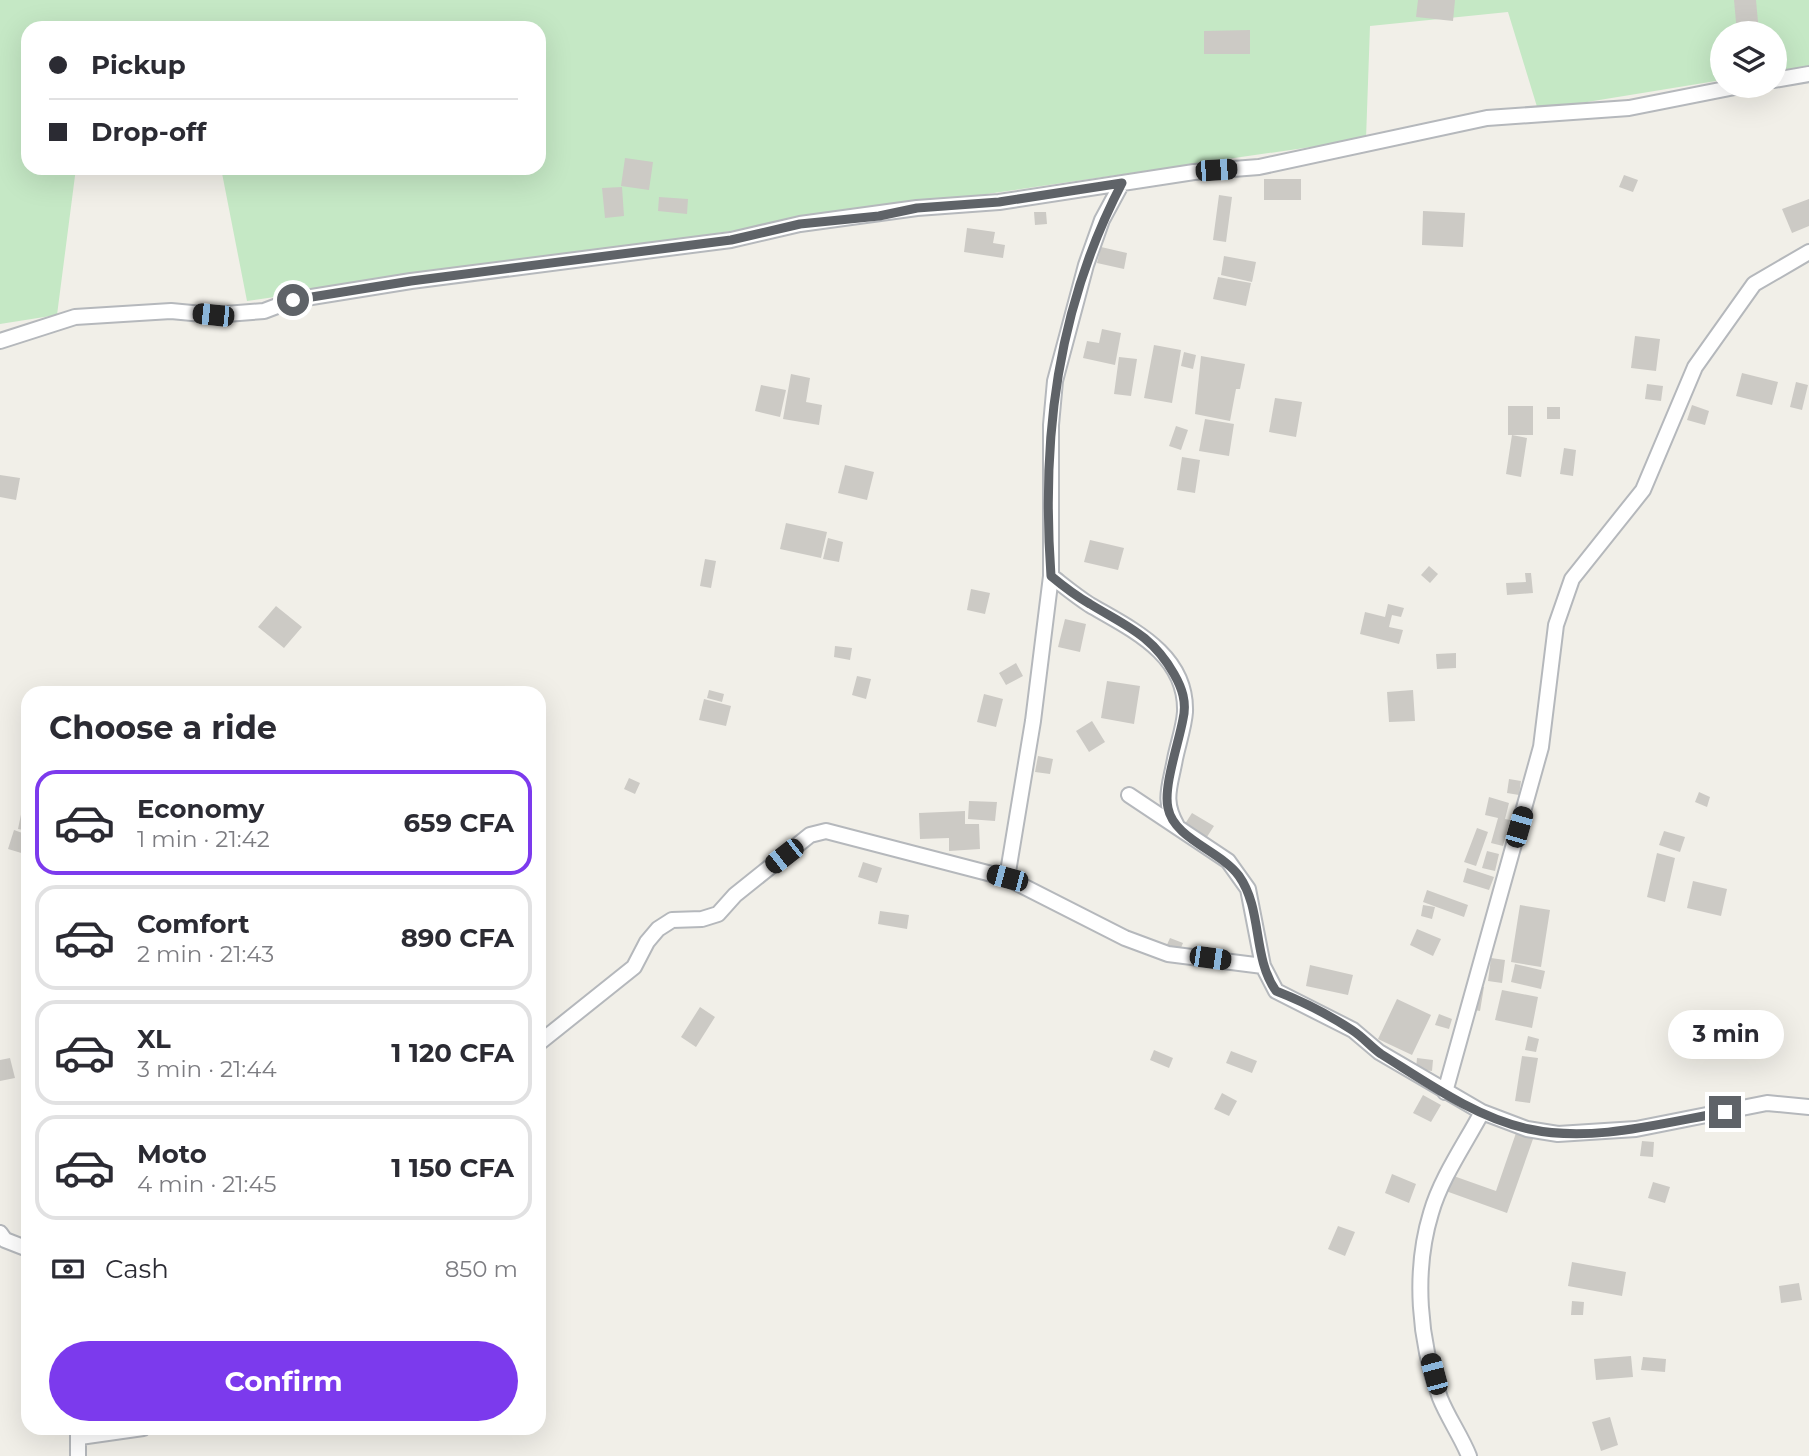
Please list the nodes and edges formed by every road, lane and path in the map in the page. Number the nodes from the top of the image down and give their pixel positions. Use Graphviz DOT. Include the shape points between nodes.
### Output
graph roads {
  1 [pos="1809,75"];
  2 [pos="1787,78"];
  3 [pos="1710,92"];
  4 [pos="1122,183"];
  5 [pos="1809,252"];
  6 [pos="0,341"];
  7 [pos="1051,576"];
  8 [pos="1129,795"];
  9 [pos="1180,831"];
  10 [pos="1007,878"];
  11 [pos="1262,966"];
  12 [pos="546,1037"];
  13 [pos="1445,1092"];
  14 [pos="1809,1107"];
  15 [pos="1482,1112"];
  16 [pos="0,1233"];
  17 [pos="21,1246"];
  18 [pos="79,1435"];
  19 [pos="78,1456"];
  20 [pos="1469,1456"];
  1 -- 2 [label="street"];
  3 -- 4 [label="street" via="1629,108 1486,118 1259,167"];
  4 -- 6 [label="street" via="411,281 293,300 264,311 75,317"];
  4 -- 7 [label="street" via="1086,265 1055,382"];
  5 -- 13 [label="street" via="1754,284 1695,367 1643,490 1572,579 1556,625 1541,747"];
  7 -- 9 [label="street" via="1143,634 1163,654 1182,689 1185,712 1167,795 1168,810"];
  7 -- 10 [label="street"];
  8 -- 9 [label="street"];
  9 -- 11 [label="street" via="1228,861 1248,889"];
  10 -- 11 [label="street" via="1125,938 1168,954"];
  10 -- 12 [label="street" via="825,831 810,835 718,914 672,920 657,929 634,967"];
  11 -- 13 [label="street" via="1276,991 1353,1030 1378,1052"];
  13 -- 15 [label="street"];
  14 -- 15 [label="street" via="1767,1103 1636,1129 1558,1134 1527,1129"];
  15 -- 20 [label="street" via="1431,1213 1420,1289 1427,1349 1441,1399"];
  16 -- 17 [label="street"];
  18 -- 19 [label="street"];
}
